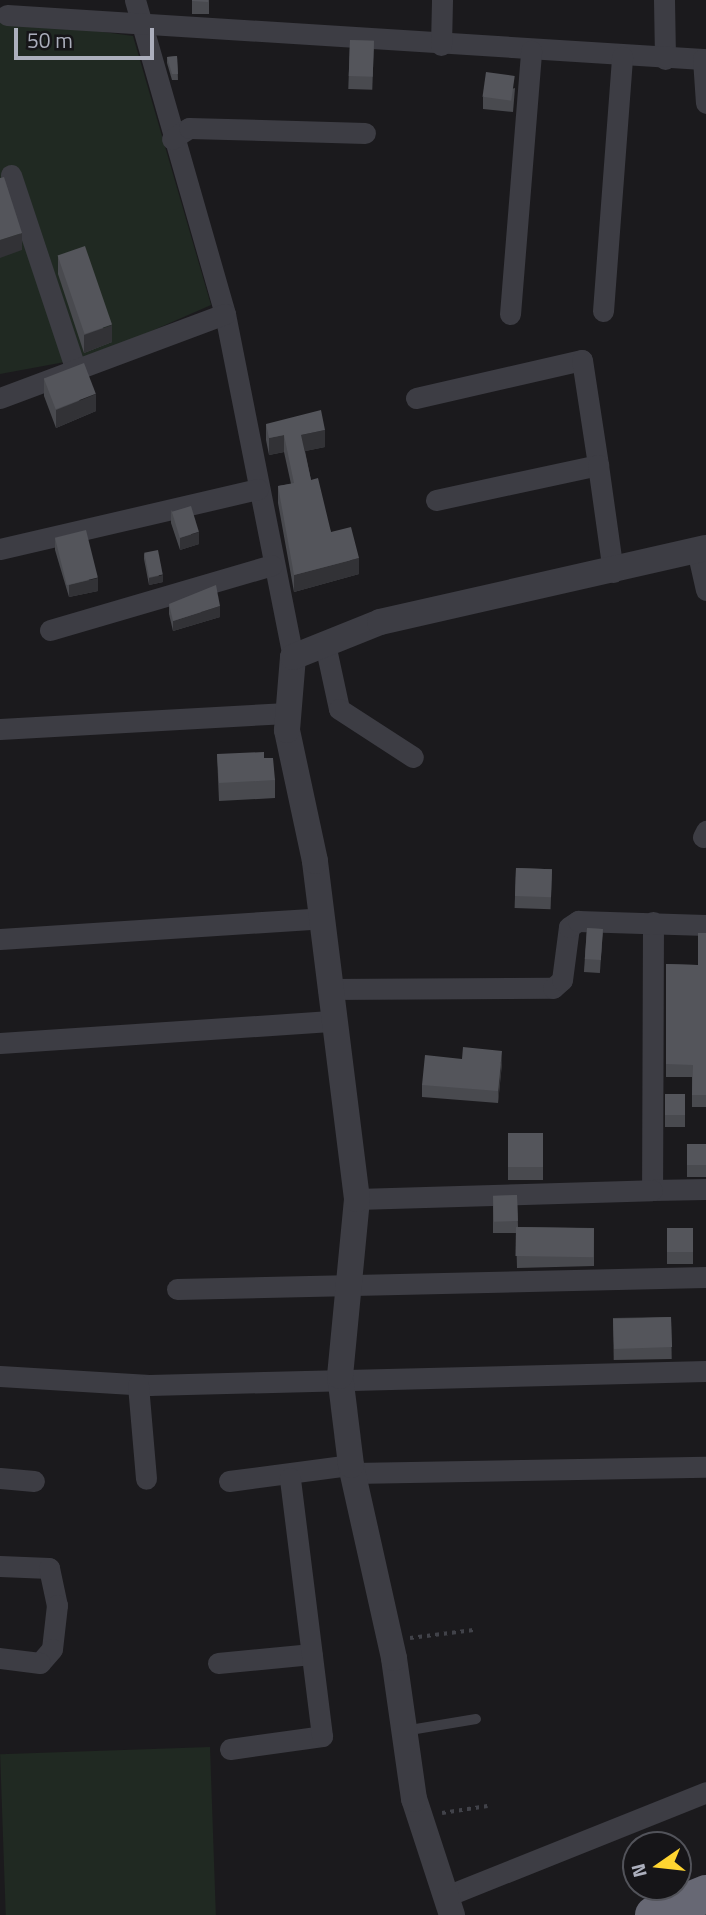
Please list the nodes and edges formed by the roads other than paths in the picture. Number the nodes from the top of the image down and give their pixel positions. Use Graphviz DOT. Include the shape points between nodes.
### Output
graph roads {
  1 [pos="135,0"];
  2 [pos="442,0"];
  3 [pos="664,0"];
  4 [pos="7,15"];
  5 [pos="138,24"];
  6 [pos="441,44"];
  7 [pos="531,51"];
  8 [pos="622,57"];
  9 [pos="665,59"];
  10 [pos="704,59"];
  11 [pos="706,103"];
  12 [pos="365,133"];
  13 [pos="172,139"];
  14 [pos="11,174"];
  15 [pos="603,311"];
  16 [pos="225,314"];
  17 [pos="510,314"];
  18 [pos="76,370"];
  19 [pos="0,398"];
  20 [pos="416,398"];
  21 [pos="273,425"];
  22 [pos="247,431"];
  23 [pos="598,465"];
  24 [pos="258,489"];
  25 [pos="436,500"];
  26 [pos="0,549"];
  27 [pos="702,549"];
  28 [pos="272,565"];
  29 [pos="613,572"];
  30 [pos="706,590"];
  31 [pos="50,630"];
  32 [pos="325,644"];
  33 [pos="292,657"];
  34 [pos="288,713"];
  35 [pos="0,729"];
  36 [pos="414,757"];
  37 [pos="322,918"];
  38 [pos="653,922"];
  39 [pos="706,925"];
  40 [pos="0,939"];
  41 [pos="328,989"];
  42 [pos="330,1021"];
  43 [pos="0,1043"];
  44 [pos="706,1189"];
  45 [pos="652,1190"];
  46 [pos="356,1199"];
  47 [pos="706,1277"];
  48 [pos="348,1282"];
  49 [pos="177,1289"];
  50 [pos="706,1371"];
  51 [pos="0,1376"];
  52 [pos="340,1376"];
  53 [pos="138,1385"];
  54 [pos="706,1467"];
  55 [pos="352,1469"];
  56 [pos="0,1478"];
  57 [pos="290,1478"];
  58 [pos="146,1479"];
  59 [pos="229,1481"];
  60 [pos="34,1482"];
  61 [pos="0,1566"];
  62 [pos="312,1654"];
  63 [pos="0,1658"];
  64 [pos="218,1663"];
  65 [pos="476,1719"];
  66 [pos="404,1731"];
  67 [pos="230,1749"];
  68 [pos="706,1792"];
  69 [pos="706,1894"];
  70 [pos="448,1906"];
  71 [pos="654,1915"];
  1 -- 5 [label="street"];
  2 -- 6 [label="street"];
  3 -- 9 [label="street"];
  4 -- 5 [label="street"];
  5 -- 6 [label="street"];
  5 -- 13 [label="street"];
  6 -- 7 [label="street"];
  7 -- 8 [label="street"];
  7 -- 17 [label="street"];
  8 -- 9 [label="street"];
  8 -- 15 [label="street"];
  9 -- 10 [label="street"];
  10 -- 11 [label="street"];
  12 -- 13 [label="street" via="189,128"];
  13 -- 16 [label="street"];
  14 -- 18 [label="street"];
  16 -- 18 [label="street"];
  16 -- 22 [label="street"];
  18 -- 19 [label="street"];
  20 -- 23 [label="street" via="582,360"];
  21 -- 22 [label="street"];
  22 -- 24 [label="street"];
  23 -- 25 [label="street"];
  23 -- 29 [label="street"];
  24 -- 26 [label="street"];
  24 -- 28 [label="street"];
  27 -- 29 [label="street"];
  27 -- 30 [label="street"];
  28 -- 31 [label="street"];
  28 -- 33 [label="street"];
  29 -- 32 [label="street" via="380,622"];
  32 -- 33 [label="street"];
  32 -- 36 [label="street" via="339,709"];
  33 -- 34 [label="street"];
  34 -- 35 [label="street"];
  34 -- 37 [label="street"];
  37 -- 40 [label="street"];
  37 -- 41 [label="street"];
  38 -- 39 [label="street"];
  38 -- 41 [label="street" via="573,923 562,980 553,988"];
  38 -- 45 [label="street"];
  41 -- 42 [label="street"];
  42 -- 43 [label="street"];
  42 -- 46 [label="street"];
  44 -- 45 [label="street"];
  45 -- 46 [label="street"];
  46 -- 48 [label="street"];
  47 -- 48 [label="street"];
  48 -- 49 [label="street"];
  48 -- 52 [label="street"];
  50 -- 52 [label="street"];
  51 -- 53 [label="street"];
  52 -- 53 [label="street"];
  52 -- 55 [label="street"];
  53 -- 58 [label="street"];
  54 -- 55 [label="street"];
  55 -- 57 [label="street"];
  55 -- 66 [label="street" via="390,1640"];
  56 -- 60 [label="street"];
  57 -- 59 [label="street"];
  57 -- 62 [label="street"];
  61 -- 63 [label="street" via="49,1568 57,1605 52,1649 40,1663"];
  62 -- 64 [label="street"];
  62 -- 67 [label="street" via="322,1736"];
  65 -- 66 [label="lane"];
  66 -- 70 [label="street" via="419,1816"];
  68 -- 70 [label="street"];
  69 -- 71 [label="highway"];
}
